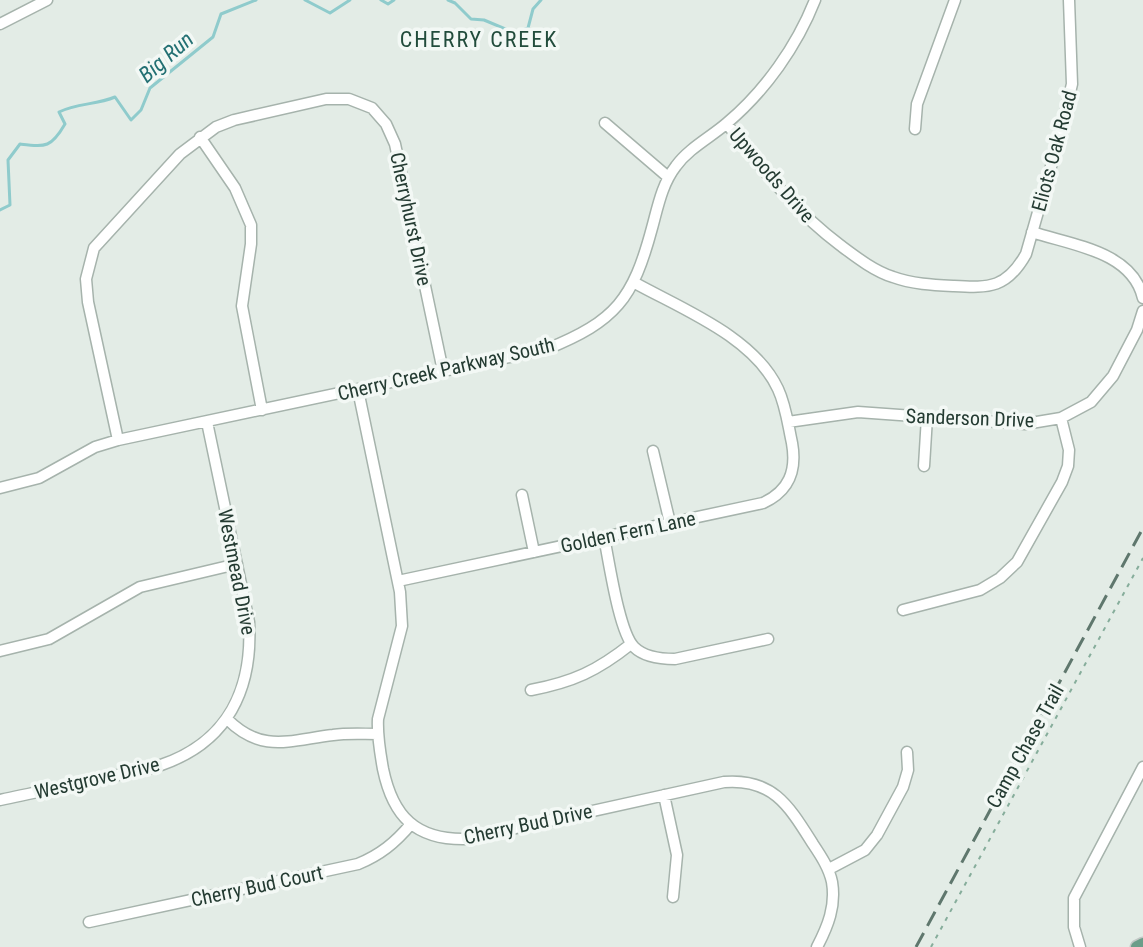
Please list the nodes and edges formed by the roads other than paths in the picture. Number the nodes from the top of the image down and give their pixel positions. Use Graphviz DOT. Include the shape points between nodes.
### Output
graph roads {
  1 [pos="47,0"];
  2 [pos="815,0"];
  3 [pos="955,0"];
  4 [pos="1069,0"];
  5 [pos="0,24"];
  6 [pos="605,123"];
  7 [pos="727,124"];
  8 [pos="915,129"];
  9 [pos="200,137"];
  10 [pos="668,177"];
  11 [pos="1032,232"];
  12 [pos="635,283"];
  13 [pos="993,286"];
  14 [pos="1143,298"];
  15 [pos="1143,311"];
  16 [pos="443,371"];
  17 [pos="358,390"];
  18 [pos="262,410"];
  19 [pos="927,417"];
  20 [pos="1061,418"];
  21 [pos="207,422"];
  22 [pos="788,422"];
  23 [pos="118,440"];
  24 [pos="653,451"];
  25 [pos="924,466"];
  26 [pos="0,488"];
  27 [pos="522,495"];
  28 [pos="670,523"];
  29 [pos="604,537"];
  30 [pos="534,552"];
  31 [pos="237,564"];
  32 [pos="398,581"];
  33 [pos="903,610"];
  34 [pos="768,639"];
  35 [pos="631,644"];
  36 [pos="0,651"];
  37 [pos="531,690"];
  38 [pos="227,719"];
  39 [pos="377,734"];
  40 [pos="907,752"];
  41 [pos="1143,767"];
  42 [pos="664,795"];
  43 [pos="0,800"];
  44 [pos="411,824"];
  45 [pos="829,869"];
  46 [pos="673,897"];
  47 [pos="89,922"];
  48 [pos="1143,944"];
  49 [pos="817,947"];
  50 [pos="1080,947"];
  51 [pos="1137,947"];
  1 -- 5 [label="street"];
  2 -- 7 [label="street, Cherry Creek Parkway South" via="770,79"];
  3 -- 8 [label="street" via="917,104"];
  4 -- 11 [label="street, Eliots Oak Road" via="1072,84"];
  6 -- 10 [label="street"];
  7 -- 10 [label="street, Cherry Creek Parkway South" via="678,162"];
  7 -- 13 [label="street, Upwoods Drive" via="783,195 856,257 914,282"];
  9 -- 16 [label="street, Cherryhurst Drive" via="234,120 326,99 349,99 372,108 395,144"];
  9 -- 18 [label="street" via="235,188 251,225 242,306"];
  9 -- 23 [label="street, Cherryhurst Drive" via="126,211 90,257 88,302"];
  10 -- 12 [label="street, Cherry Creek Parkway South"];
  11 -- 13 [label="street, Eliots Oak Road" via="1017,269"];
  11 -- 14 [label="street" via="1127,267"];
  12 -- 16 [label="street, Cherry Creek Parkway South" via="601,322 582,335 547,349"];
  12 -- 22 [label="street" via="731,337 758,359 778,388"];
  15 -- 20 [label="street, Sanderson Drive" via="1113,376 1091,402"];
  16 -- 17 [label="street, Cherry Creek Parkway South"];
  17 -- 18 [label="street, Cherry Creek Parkway South"];
  17 -- 32 [label="street"];
  18 -- 21 [label="street, Cherry Creek Parkway South"];
  19 -- 20 [label="street, Sanderson Drive" via="1025,424"];
  19 -- 22 [label="street, Sanderson Drive" via="858,412"];
  19 -- 25 [label="street"];
  20 -- 33 [label="street" via="1068,466 1017,562 980,590"];
  21 -- 23 [label="street, Cherry Creek Parkway South"];
  21 -- 31 [label="street, Westmead Drive"];
  22 -- 28 [label="street, Golden Fern Lane" via="794,460 787,486 777,497"];
  23 -- 26 [label="street, Cherry Creek Parkway South" via="39,478"];
  24 -- 28 [label="street"];
  27 -- 30 [label="street"];
  28 -- 29 [label="street, Golden Fern Lane"];
  29 -- 30 [label="street, Golden Fern Lane"];
  29 -- 35 [label="street"];
  30 -- 32 [label="street, Golden Fern Lane"];
  31 -- 36 [label="street" via="140,587 49,639"];
  31 -- 38 [label="street, Westmead Drive" via="251,650"];
  32 -- 39 [label="street" via="402,626"];
  34 -- 35 [label="street" via="675,659 647,655"];
  35 -- 37 [label="street" via="579,678"];
  38 -- 39 [label="street" via="266,742"];
  38 -- 43 [label="street, Westgrove Drive" via="197,748 159,766"];
  39 -- 44 [label="street" via="388,790"];
  40 -- 45 [label="street" via="903,787 877,835 865,850"];
  41 -- 50 [label="street" via="1074,898"];
  42 -- 44 [label="street, Cherry Bud Drive" via="466,839 437,837"];
  42 -- 45 [label="street, Cherry Bud Drive" via="724,782 762,786 792,810"];
  42 -- 46 [label="street" via="677,855"];
  44 -- 47 [label="street, Cherry Bud Court" via="378,856 358,864"];
  45 -- 49 [label="street, Cherry Bud Drive" via="831,915"];
  48 -- 51 [label="main road"];
}
